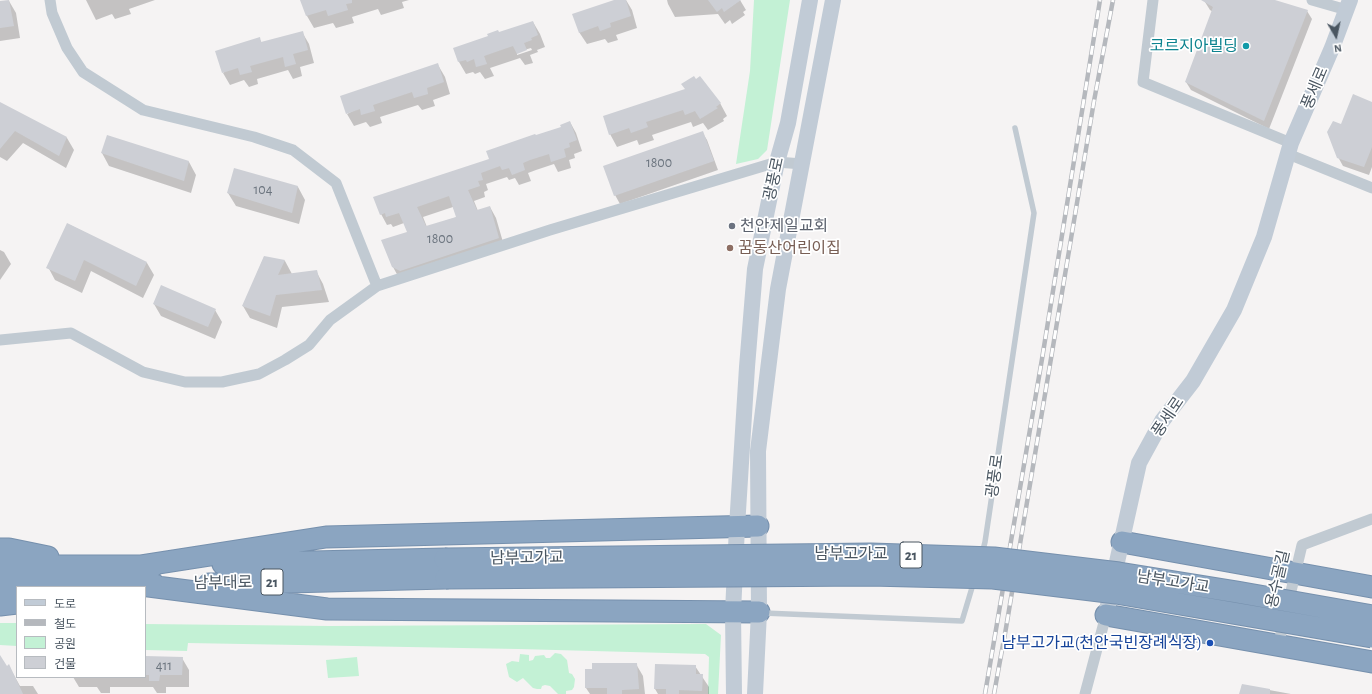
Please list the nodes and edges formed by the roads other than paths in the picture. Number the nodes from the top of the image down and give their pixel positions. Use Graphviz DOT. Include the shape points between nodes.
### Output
graph roads {
  1 [pos="50,0"];
  2 [pos="810,0"];
  3 [pos="833,0"];
  4 [pos="1153,0"];
  5 [pos="1312,0"];
  6 [pos="1348,5"];
  7 [pos="1015,128"];
  8 [pos="1290,149"];
  9 [pos="777,162"];
  10 [pos="802,164"];
  11 [pos="1372,188"];
  12 [pos="377,286"];
  13 [pos="0,340"];
  14 [pos="1372,519"];
  15 [pos="758,526"];
  16 [pos="737,527"];
  17 [pos="1122,542"];
  18 [pos="0,550"];
  19 [pos="979,564"];
  20 [pos="0,566"];
  21 [pos="446,568"];
  22 [pos="977,571"];
  23 [pos="1295,573"];
  24 [pos="141,576"];
  25 [pos="95,579"];
  26 [pos="0,585"];
  27 [pos="1372,587"];
  28 [pos="16,603"];
  29 [pos="0,605"];
  30 [pos="732,612"];
  31 [pos="758,612"];
  32 [pos="1106,615"];
  33 [pos="1372,616"];
  34 [pos="1372,637"];
  35 [pos="1278,646"];
  36 [pos="1372,662"];
  37 [pos="734,694"];
  38 [pos="755,694"];
  39 [pos="1085,694"];
  1 -- 12 [label="street" via="52,13 67,48 83,72 143,110 254,137 293,150 336,183"];
  2 -- 9 [label="main road, 광풍로" via="788,123"];
  3 -- 10 [label="main road, 광풍로"];
  4 -- 8 [label="street" via="1143,82"];
  5 -- 6 [label="street"];
  6 -- 8 [label="main road, 풍세로"];
  7 -- 19 [label="lane, 광풍로" via="1034,213 985,542"];
  8 -- 11 [label="street"];
  8 -- 17 [label="main road, 풍세로" via="1264,237 1234,310 1193,381 1162,421 1139,463"];
  9 -- 10 [label="street"];
  9 -- 12 [label="street" via="550,230"];
  9 -- 16 [label="main road, 광풍로" via="755,269"];
  10 -- 15 [label="main road, 광풍로" via="778,289 758,451"];
  12 -- 13 [label="street" via="330,320 303,349 259,374 222,382 185,382 143,372 71,333"];
  14 -- 23 [label="street, 용수골길" via="1302,545"];
  15 -- 16 [label="highway"];
  15 -- 31 [label="main road, 광풍로"];
  16 -- 24 [label="highway" via="326,537"];
  16 -- 30 [label="main road, 광풍로"];
  17 -- 23 [label="highway"];
  17 -- 32 [label="main road, 풍세로"];
  18 -- 25 [label="highway" via="9,549"];
  20 -- 25 [label="highway, 남부대로 / 21"];
  21 -- 24 [label="highway, 남부대로 / 21"];
  21 -- 33 [label="highway, 남부고가교 / 21, bridge" via="871,554 994,558 1127,574"];
  21 -- 34 [label="highway, 남부고가교 / 21, bridge" via="993,578 1116,593"];
  22 -- 31 [label="lane" via="962,622"];
  23 -- 27 [label="highway"];
  23 -- 35 [label="street, 용수골길"];
  24 -- 25 [label="highway, 남부대로 / 21"];
  24 -- 30 [label="highway" via="327,609"];
  25 -- 26 [label="highway, 남부대로 / 21"];
  28 -- 29 [label="highway"];
  30 -- 31 [label="highway"];
  30 -- 37 [label="main road, 광풍로"];
  31 -- 38 [label="main road, 광풍로"];
  32 -- 35 [label="highway"];
  32 -- 39 [label="street, 풍세로"];
  35 -- 36 [label="highway"];
}
